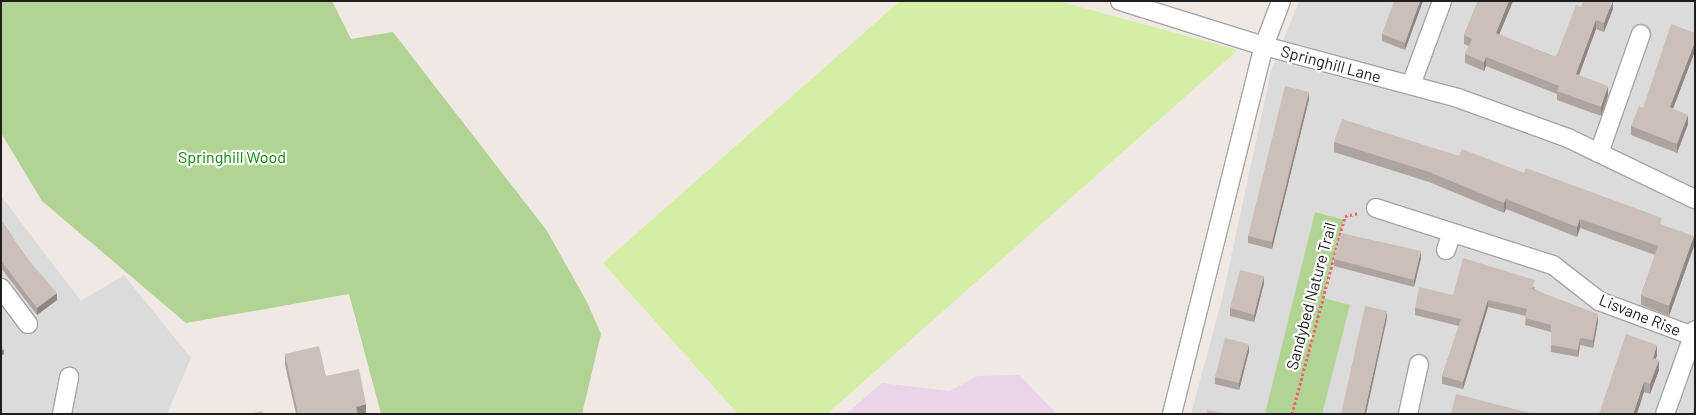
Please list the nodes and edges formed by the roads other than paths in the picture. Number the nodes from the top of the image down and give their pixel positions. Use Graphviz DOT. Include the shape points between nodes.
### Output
graph roads {
  1 [pos="1120,1"];
  2 [pos="1281,1"];
  3 [pos="1442,1"];
  4 [pos="1641,34"];
  5 [pos="1264,46"];
  6 [pos="1411,85"];
  7 [pos="1599,153"];
  8 [pos="1695,199"];
  9 [pos="1376,208"];
  10 [pos="1452,233"];
  11 [pos="1446,250"];
  12 [pos="1,288"];
  13 [pos="28,324"];
  14 [pos="1694,333"];
  15 [pos="1419,364"];
  16 [pos="69,377"];
  17 [pos="62,414"];
  18 [pos="1172,414"];
  19 [pos="1408,414"];
  20 [pos="1665,414"];
  1 -- 5 [label="street"];
  2 -- 5 [label="street"];
  3 -- 6 [label="street"];
  4 -- 7 [label="street"];
  5 -- 6 [label="street, Springhill Lane"];
  5 -- 18 [label="street, Springhill Lane"];
  6 -- 7 [label="street, Springhill Lane" via="1458,98"];
  7 -- 8 [label="street, Springhill Lane"];
  9 -- 10 [label="street, Lisvane Rise"];
  10 -- 11 [label="street"];
  10 -- 14 [label="street, Lisvane Rise" via="1553,265 1598,301"];
  12 -- 13 [label="street"];
  14 -- 20 [label="street"];
  15 -- 19 [label="street"];
  16 -- 17 [label="street"];
}
